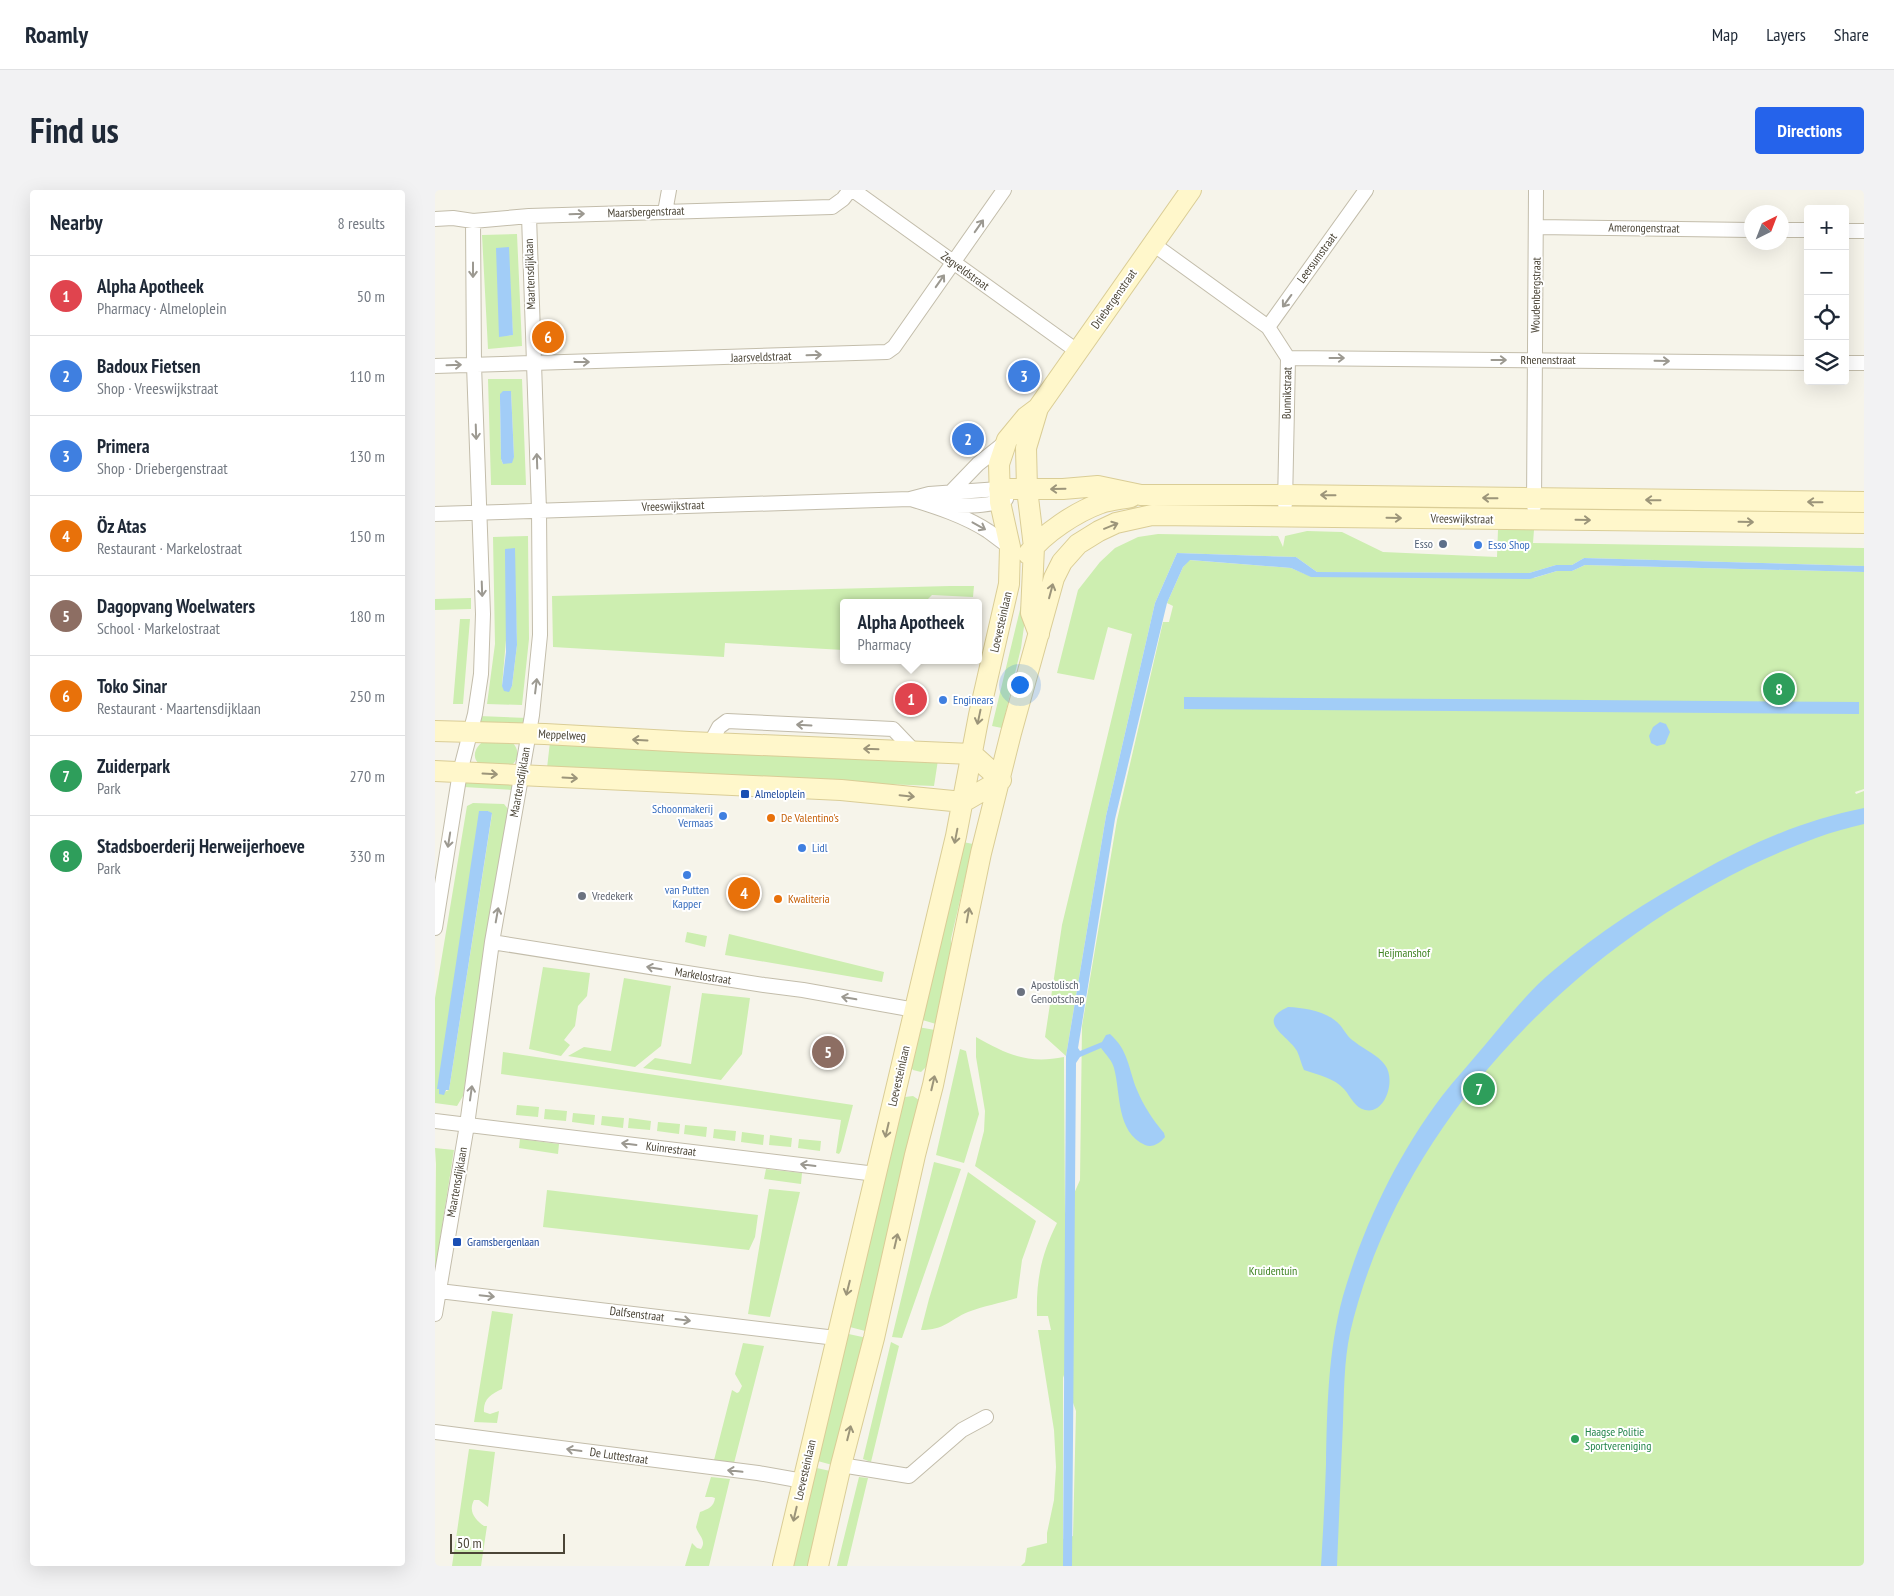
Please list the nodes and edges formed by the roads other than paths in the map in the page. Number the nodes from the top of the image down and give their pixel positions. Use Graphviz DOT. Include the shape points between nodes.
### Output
graph roads {
  1 [pos="669,190"];
  2 [pos="852,190"];
  3 [pos="1005,190"];
  4 [pos="1191,190"];
  5 [pos="1366,190"];
  6 [pos="1536,190"];
  7 [pos="665,212"];
  8 [pos="529,216"];
  9 [pos="435,219"];
  10 [pos="473,221"];
  11 [pos="1537,227"];
  12 [pos="1744,230"];
  13 [pos="1789,230"];
  14 [pos="1804,230"];
  15 [pos="1849,231"];
  16 [pos="1864,231"];
  17 [pos="1153,244"];
  18 [pos="953,262"];
  19 [pos="1268,327"];
  20 [pos="1077,352"];
  21 [pos="1288,358"];
  22 [pos="1534,360"];
  23 [pos="533,362"];
  24 [pos="1804,362"];
  25 [pos="1849,363"];
  26 [pos="1864,363"];
  27 [pos="474,365"];
  28 [pos="435,366"];
  29 [pos="1038,408"];
  30 [pos="1007,440"];
  31 [pos="1027,489"];
  32 [pos="950,493"];
  33 [pos="1141,495"];
  34 [pos="1285,495"];
  35 [pos="1000,496"];
  36 [pos="910,499"];
  37 [pos="1534,499"];
  38 [pos="1864,502"];
  39 [pos="933,506"];
  40 [pos="539,510"];
  41 [pos="479,513"];
  42 [pos="435,514"];
  43 [pos="1285,517"];
  44 [pos="1534,519"];
  45 [pos="1864,523"];
  46 [pos="1010,548"];
  47 [pos="1032,551"];
  48 [pos="1070,551"];
  49 [pos="1009,584"];
  50 [pos="1039,634"];
  51 [pos="435,731"];
  52 [pos="469,733"];
  53 [pos="528,734"];
  54 [pos="972,754"];
  55 [pos="435,771"];
  56 [pos="460,772"];
  57 [pos="521,776"];
  58 [pos="1001,780"];
  59 [pos="963,802"];
  60 [pos="435,928"];
  61 [pos="492,942"];
  62 [pos="915,1010"];
  63 [pos="435,1121"];
  64 [pos="467,1125"];
  65 [pos="876,1174"];
  66 [pos="439,1291"];
  67 [pos="435,1314"];
  68 [pos="836,1338"];
  69 [pos="986,1417"];
  70 [pos="435,1432"];
  71 [pos="841,1465"];
  72 [pos="803,1480"];
  73 [pos="783,1566"];
  74 [pos="818,1566"];
  1 -- 7 [label="street"];
  2 -- 7 [label="street, Maarsbergenstraat" via="832,207"];
  2 -- 18 [label="street, Zegveldstraat"];
  18 -- 3 [label="street, Jaarsveldstraat, one-way"];
  4 -- 17 [label="main road, Driebergenstraat"];
  5 -- 19 [label="street, Leersumstraat, one-way"];
  6 -- 11 [label="street, Woudenbergstraat"];
  8 -- 7 [label="street, Maarsbergenstraat, one-way"];
  8 -- 10 [label="street, Maarsbergenstraat"];
  8 -- 23 [label="street, Maartensdijklaan"];
  9 -- 10 [label="street, Maarsbergenstraat"];
  10 -- 27 [label="street, one-way"];
  11 -- 12 [label="street, Amerongenstraat"];
  11 -- 22 [label="street, Woudenbergstraat"];
  13 -- 14 [label="street"];
  15 -- 16 [label="street"];
  17 -- 19 [label="street, Bunnikstraat"];
  17 -- 20 [label="main road, Driebergenstraat"];
  18 -- 20 [label="street, Zegveldstraat"];
  23 -- 18 [label="street, Jaarsveldstraat, one-way" via="887,352 894,347"];
  19 -- 21 [label="street, Bunnikstraat"];
  20 -- 29 [label="main road, Driebergenstraat"];
  21 -- 22 [label="street, Rhenenstraat, one-way"];
  21 -- 34 [label="street, Bunnikstraat"];
  22 -- 24 [label="street, Rhenenstraat, one-way"];
  22 -- 37 [label="street, Woudenbergstraat"];
  23 -- 27 [label="street, Jaarsveldstraat"];
  40 -- 23 [label="street, Maartensdijklaan, one-way"];
  25 -- 26 [label="street"];
  28 -- 27 [label="street, Jaarsveldstraat, one-way"];
  27 -- 41 [label="street, one-way"];
  29 -- 30 [label="main road, Driebergenstraat"];
  29 -- 31 [label="main road, Driebergenstraat" via="1026,448"];
  30 -- 32 [label="street"];
  30 -- 35 [label="main road, Driebergenstraat" via="999,464"];
  33 -- 31 [label="main road, Vreeswijkstraat, one-way" via="1098,486"];
  31 -- 35 [label="main road, Vreeswijkstraat"];
  31 -- 47 [label="main road, Driebergenstraat"];
  32 -- 35 [label="street, Vreeswijkstraat"];
  32 -- 36 [label="street, Vreeswijkstraat"];
  33 -- 34 [label="main road, Vreeswijkstraat"];
  33 -- 47 [label="main road, Vreeswijkstraat" via="1101,503 1057,527"];
  37 -- 34 [label="main road, Vreeswijkstraat, one-way"];
  34 -- 43 [label="street, Bunnikstraat"];
  35 -- 39 [label="street, Vreeswijkstraat" via="969,505"];
  35 -- 46 [label="main road, Driebergenstraat"];
  36 -- 39 [label="street, Vreeswijkstraat"];
  36 -- 40 [label="street, Vreeswijkstraat"];
  38 -- 37 [label="main road, Vreeswijkstraat, one-way"];
  37 -- 44 [label="street, Woudenbergstraat"];
  39 -- 46 [label="street, Vreeswijkstraat, one-way" via="979,526"];
  40 -- 41 [label="street, Vreeswijkstraat"];
  53 -- 40 [label="street, Maartensdijklaan, one-way" via="540,635"];
  41 -- 42 [label="street, Vreeswijkstraat"];
  41 -- 52 [label="street, one-way" via="483,624 481,674"];
  43 -- 44 [label="main road, Vreeswijkstraat, one-way"];
  48 -- 43 [label="main road, Vreeswijkstraat, one-way" via="1107,527 1133,518 1152,515"];
  44 -- 45 [label="main road, Vreeswijkstraat, one-way"];
  46 -- 47 [label="main road, Vreeswijkstraat"];
  46 -- 49 [label="main road, Driebergenstraat"];
  47 -- 48 [label="main road, Vreeswijkstraat"];
  47 -- 49 [label="main road, Vreeswijkstraat"];
  47 -- 50 [label="main road, Driebergenstraat" via="1031,613"];
  50 -- 48 [label="main road, Vreeswijkstraat, one-way" via="1054,578"];
  49 -- 54 [label="main road, Loevesteinlaan, one-way"];
  50 -- 58 [label="main road"];
  51 -- 52 [label="main road, Meppelweg"];
  52 -- 53 [label="main road, Meppelweg"];
  52 -- 56 [label="street"];
  54 -- 53 [label="main road, Meppelweg, one-way"];
  53 -- 57 [label="street, Maartensdijklaan"];
  54 -- 58 [label="main road"];
  54 -- 59 [label="main road, Loevesteinlaan"];
  55 -- 56 [label="main road"];
  56 -- 57 [label="main road, one-way"];
  56 -- 60 [label="street, one-way"];
  57 -- 59 [label="main road, one-way" via="841,790"];
  61 -- 57 [label="street, Maartensdijklaan, one-way"];
  58 -- 59 [label="main road"];
  71 -- 58 [label="main road, one-way" via="874,1338 958,972 971,899"];
  59 -- 62 [label="main road, Loevesteinlaan, one-way"];
  62 -- 61 [label="street, Markelostraat, one-way"];
  64 -- 61 [label="street, Maartensdijklaan, one-way"];
  62 -- 65 [label="main road, Loevesteinlaan, one-way"];
  63 -- 64 [label="street"];
  65 -- 64 [label="street, Kuinrestraat, one-way"];
  64 -- 66 [label="street, Maartensdijklaan"];
  65 -- 68 [label="main road, Loevesteinlaan, one-way"];
  66 -- 67 [label="street, Maartensdijklaan"];
  66 -- 68 [label="street, Dalfsenstraat, one-way"];
  68 -- 72 [label="main road, Loevesteinlaan"];
  69 -- 71 [label="street" via="961,1430 909,1476"];
  72 -- 70 [label="street, De Luttestraat, one-way"];
  71 -- 74 [label="main road"];
  72 -- 73 [label="main road, Loevesteinlaan, one-way"];
}
